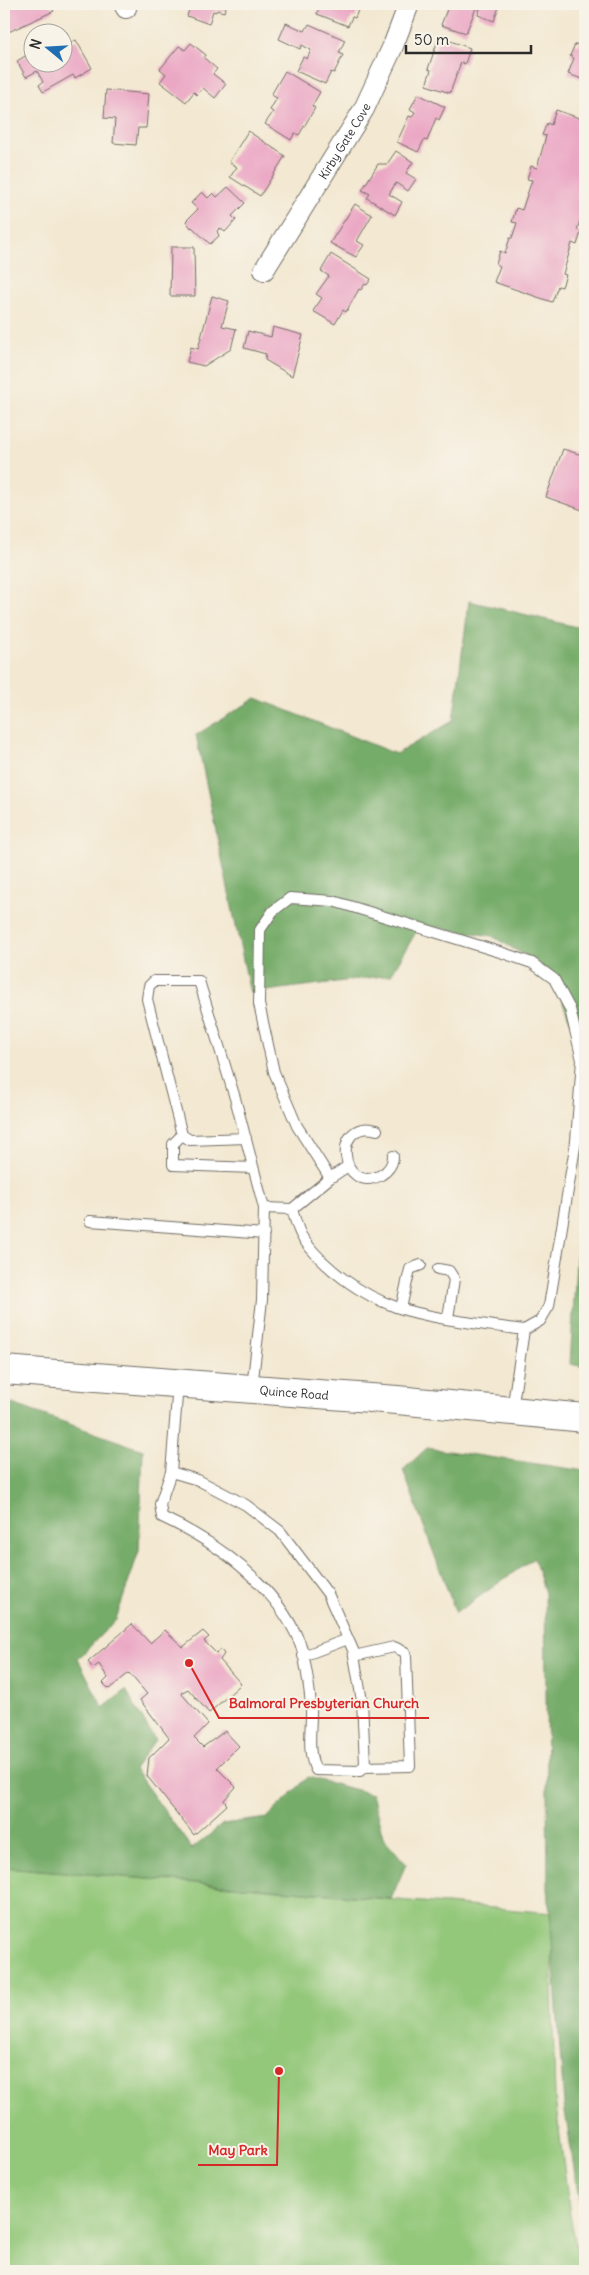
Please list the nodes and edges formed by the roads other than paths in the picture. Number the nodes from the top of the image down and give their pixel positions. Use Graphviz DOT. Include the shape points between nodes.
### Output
graph roads {
  1 [pos="409,4"];
  2 [pos="264,270"];
  3 [pos="377,1130"];
  4 [pos="182,1135"];
  5 [pos="246,1138"];
  6 [pos="394,1156"];
  7 [pos="348,1166"];
  8 [pos="253,1168"];
  9 [pos="330,1178"];
  10 [pos="264,1208"];
  11 [pos="292,1209"];
  12 [pos="90,1221"];
  13 [pos="264,1234"];
  14 [pos="421,1265"];
  15 [pos="438,1269"];
  16 [pos="401,1308"];
  17 [pos="448,1318"];
  18 [pos="524,1330"];
  19 [pos="4,1370"];
  20 [pos="178,1383"];
  21 [pos="252,1389"];
  22 [pos="512,1411"];
  23 [pos="585,1418"];
  24 [pos="172,1472"];
  25 [pos="348,1639"];
  26 [pos="303,1656"];
  27 [pos="354,1656"];
  28 [pos="364,1767"];
  1 -- 2 [label="street, Kirby Gate Cove" via="364,109"];
  3 -- 7 [label="lane" via="366,1128 352,1136 344,1150"];
  4 -- 5 [label="lane" via="190,1140"];
  4 -- 5 [label="lane" via="147,999 149,986 154,981 199,981"];
  4 -- 8 [label="lane" via="173,1144 173,1165"];
  5 -- 8 [label="lane"];
  6 -- 7 [label="lane" via="390,1167 376,1177 360,1176"];
  7 -- 9 [label="lane"];
  8 -- 10 [label="lane"];
  9 -- 11 [label="lane"];
  9 -- 18 [label="lane" via="297,1126 274,1072 259,1004 260,930 273,911 290,898 333,901 504,953 532,963 554,979 570,1009 582,1060 576,1141 549,1306 540,1321"];
  10 -- 11 [label="lane"];
  10 -- 13 [label="lane"];
  11 -- 16 [label="lane" via="303,1239 326,1265 361,1290"];
  12 -- 13 [label="lane"];
  13 -- 21 [label="lane" via="262,1300"];
  14 -- 16 [label="lane" via="410,1269"];
  15 -- 17 [label="lane" via="449,1271 454,1279"];
  16 -- 17 [label="lane"];
  17 -- 18 [label="lane"];
  18 -- 22 [label="lane"];
  19 -- 20 [label="main road, Quince Road"];
  20 -- 21 [label="main road, Quince Road"];
  20 -- 24 [label="lane"];
  21 -- 22 [label="main road, Quince Road"];
  22 -- 23 [label="main road, Quince Road"];
  24 -- 25 [label="lane" via="198,1480 246,1505 280,1531 328,1594"];
  24 -- 26 [label="lane" via="160,1504 162,1517 246,1569 281,1610"];
  25 -- 26 [label="lane"];
  25 -- 27 [label="lane"];
  26 -- 28 [label="lane" via="311,1706 311,1762 316,1770 360,1771"];
  27 -- 28 [label="lane" via="362,1701"];
  27 -- 28 [label="lane" via="394,1647 405,1652 406,1656 410,1766"];
}
